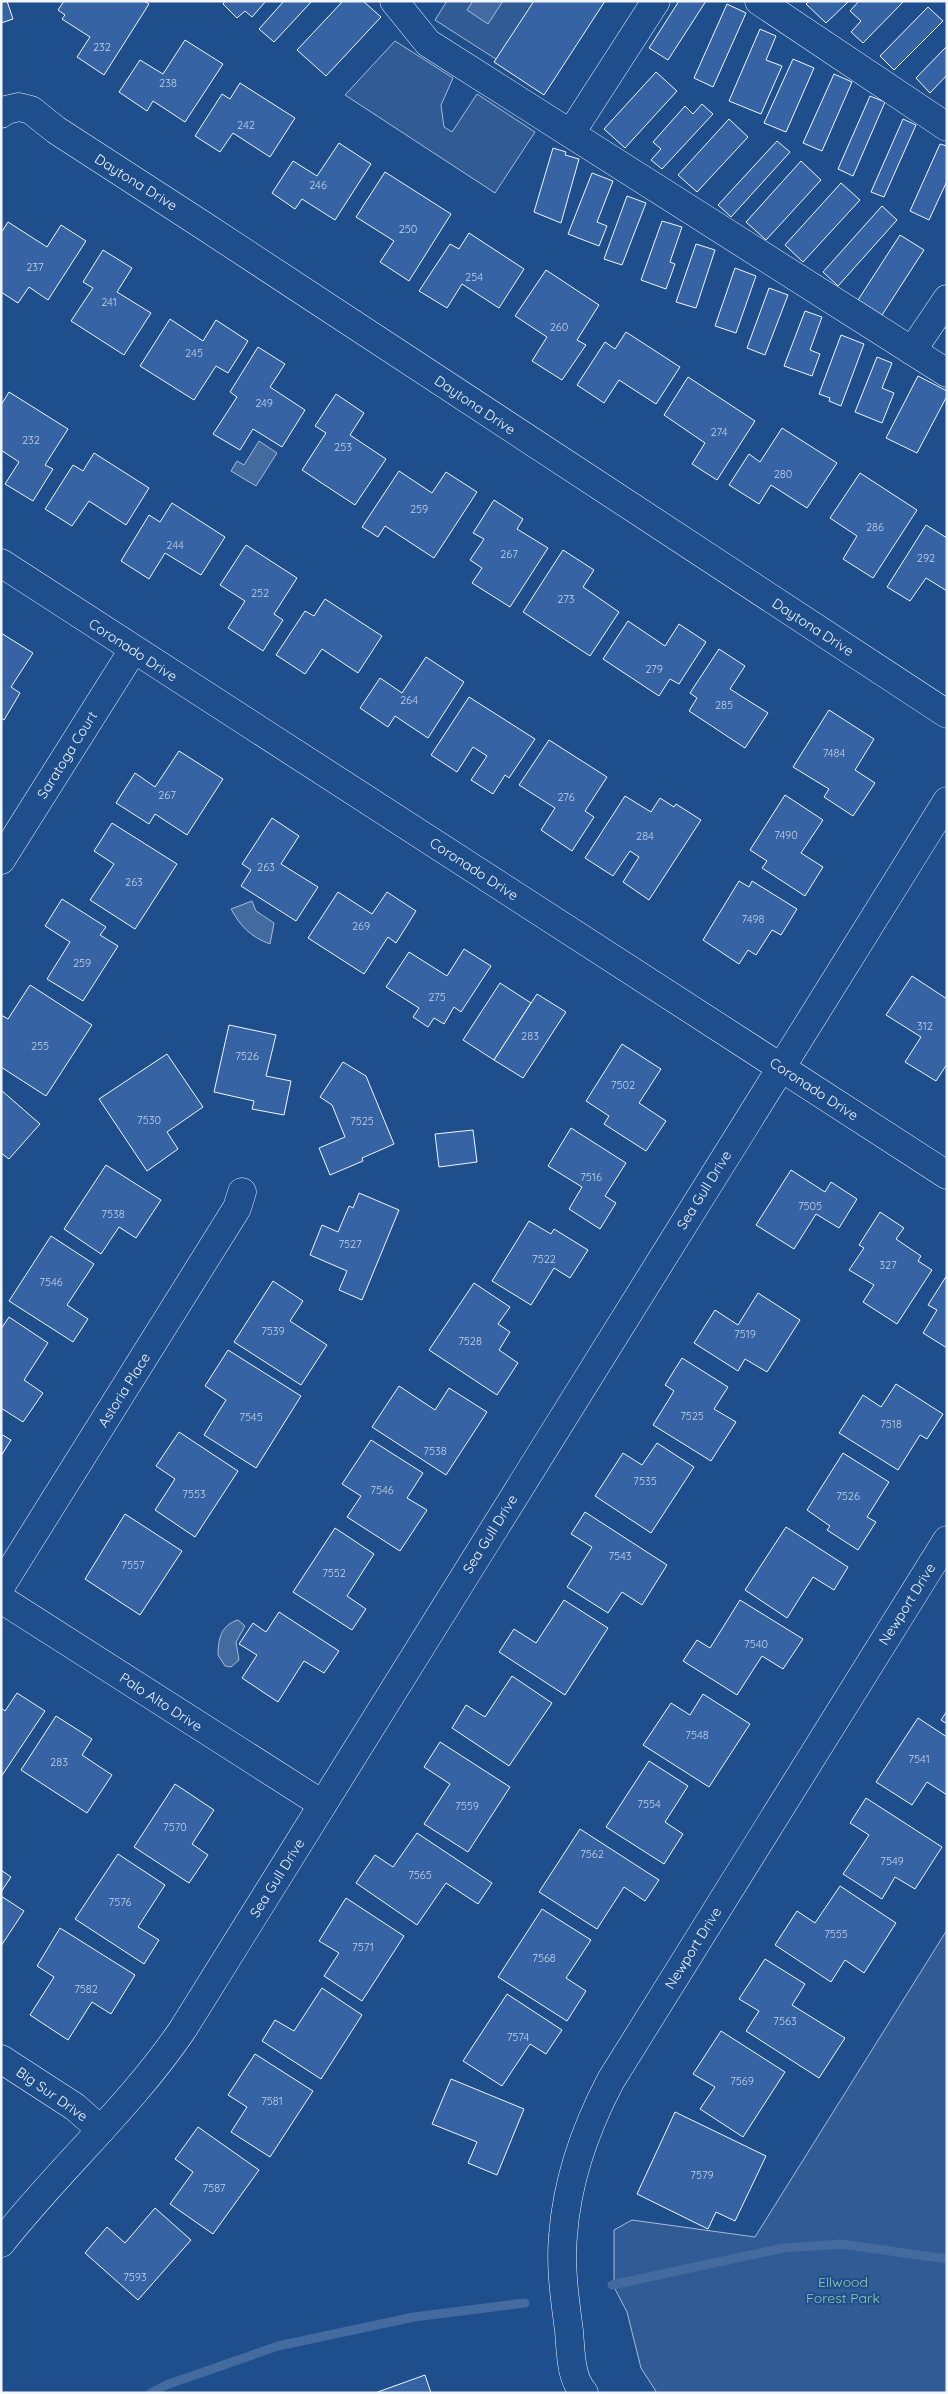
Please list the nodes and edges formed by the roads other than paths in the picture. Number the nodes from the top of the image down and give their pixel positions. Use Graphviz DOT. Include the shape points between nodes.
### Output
graph roads {
  1 [pos="394,1"];
  2 [pos="656,1"];
  3 [pos="760,1"];
  4 [pos="1,114"];
  5 [pos="947,127"];
  6 [pos="571,133"];
  7 [pos="947,299"];
  8 [pos="912,351"];
  9 [pos="947,373"];
  10 [pos="1,563"];
  11 [pos="132,650"];
  12 [pos="947,714"];
  13 [pos="947,801"];
  14 [pos="1,860"];
  15 [pos="780,1068"];
  16 [pos="947,1174"];
  17 [pos="242,1192"];
  18 [pos="947,1540"];
  19 [pos="1,1586"];
  20 [pos="1,1599"];
  21 [pos="322,1804"];
  22 [pos="1,2059"];
  23 [pos="101,2130"];
  24 [pos="1,2243"];
  25 [pos="576,2390"];
  1 -- 6 [label="street" via="428,42"];
  2 -- 6 [label="street"];
  3 -- 5 [label="street"];
  4 -- 12 [label="street, Daytona Drive" via="19,107 31,110 56,130"];
  6 -- 8 [label="street"];
  7 -- 8 [label="street"];
  8 -- 9 [label="street"];
  10 -- 11 [label="street, Coronado Drive"];
  11 -- 14 [label="street, Saratoga Court"];
  11 -- 15 [label="street, Coronado Drive"];
  13 -- 15 [label="street, Sea Gull Drive"];
  15 -- 16 [label="street, Coronado Drive"];
  15 -- 21 [label="street, Sea Gull Drive"];
  17 -- 19 [label="street, Astoria Place" via="237,1208"];
  18 -- 25 [label="street, Newport Drive" via="611,2080 590,2122 570,2181 562,2237"];
  20 -- 21 [label="street, Palo Alto Drive"];
  21 -- 23 [label="street, Sea Gull Drive" via="174,2042 135,2093"];
  22 -- 23 [label="street, Big Sur Drive" via="75,2107"];
  23 -- 24 [label="street, Sea Gull Drive"];
}
